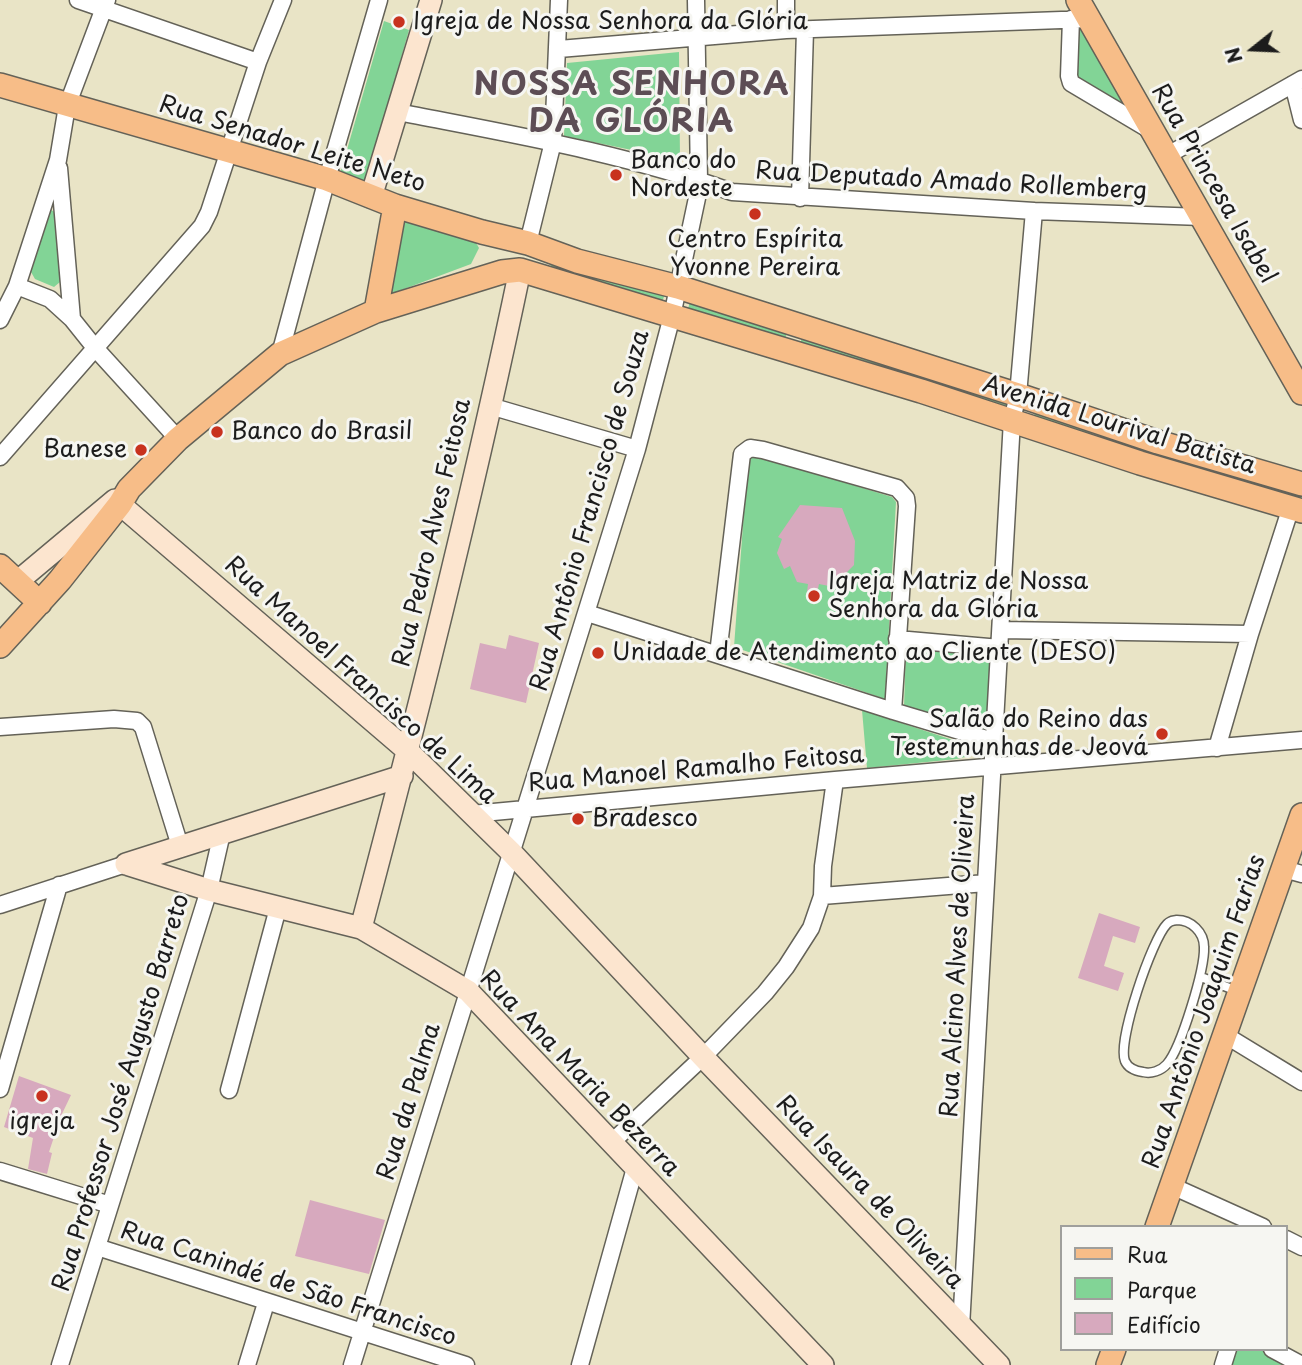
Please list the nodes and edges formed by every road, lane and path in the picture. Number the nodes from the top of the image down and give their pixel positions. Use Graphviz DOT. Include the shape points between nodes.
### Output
graph roads {
  1 [pos="78,0"];
  2 [pos="284,0"];
  3 [pos="379,0"];
  4 [pos="431,0"];
  5 [pos="559,0"];
  6 [pos="696,0"];
  7 [pos="786,0"];
  8 [pos="105,4"];
  9 [pos="1079,13"];
  10 [pos="786,30"];
  11 [pos="805,30"];
  12 [pos="697,37"];
  13 [pos="559,49"];
  14 [pos="258,62"];
  15 [pos="1297,82"];
  16 [pos="0,85"];
  17 [pos="67,106"];
  18 [pos="398,112"];
  19 [pos="1302,120"];
  20 [pos="1153,132"];
  21 [pos="553,142"];
  22 [pos="230,149"];
  23 [pos="1168,155"];
  24 [pos="58,160"];
  25 [pos="327,179"];
  26 [pos="699,180"];
  27 [pos="371,197"];
  28 [pos="800,198"];
  29 [pos="395,206"];
  30 [pos="1034,211"];
  31 [pos="1202,217"];
  32 [pos="482,232"];
  33 [pos="528,243"];
  34 [pos="520,270"];
  35 [pos="484,276"];
  36 [pos="17,286"];
  37 [pos="678,287"];
  38 [pos="4,301"];
  39 [pos="376,311"];
  40 [pos="671,316"];
  41 [pos="72,319"];
  42 [pos="0,320"];
  43 [pos="798,324"];
  44 [pos="96,349"];
  45 [pos="790,351"];
  46 [pos="280,354"];
  47 [pos="929,367"];
  48 [pos="1301,389"];
  49 [pos="921,391"];
  50 [pos="1018,395"];
  51 [pos="490,406"];
  52 [pos="1012,420"];
  53 [pos="178,439"];
  54 [pos="637,449"];
  55 [pos="0,457"];
  56 [pos="1302,484"];
  57 [pos="121,497"];
  58 [pos="1296,509"];
  59 [pos="0,566"];
  60 [pos="17,582"];
  61 [pos="40,603"];
  62 [pos="587,613"];
  63 [pos="1001,631"];
  64 [pos="1250,634"];
  65 [pos="897,639"];
  66 [pos="0,646"];
  67 [pos="1000,648"];
  68 [pos="718,654"];
  69 [pos="893,711"];
  70 [pos="0,727"];
  71 [pos="1302,740"];
  72 [pos="993,741"];
  73 [pos="1217,748"];
  74 [pos="409,752"];
  75 [pos="992,767"];
  76 [pos="401,776"];
  77 [pos="835,780"];
  78 [pos="524,810"];
  79 [pos="472,814"];
  80 [pos="1302,815"];
  81 [pos="222,832"];
  82 [pos="180,846"];
  83 [pos="510,851"];
  84 [pos="126,864"];
  85 [pos="1293,871"];
  86 [pos="986,883"];
  87 [pos="59,885"];
  88 [pos="209,890"];
  89 [pos="822,897"];
  90 [pos="0,905"];
  91 [pos="278,908"];
  92 [pos="361,928"];
  93 [pos="1201,977"];
  94 [pos="468,991"];
  95 [pos="1240,992"];
  96 [pos="1225,1035"];
  97 [pos="703,1057"];
  98 [pos="1302,1082"];
  99 [pos="0,1089"];
  100 [pos="229,1090"];
  101 [pos="611,1143"];
  102 [pos="635,1168"];
  103 [pos="0,1171"];
  104 [pos="1172,1186"];
  105 [pos="110,1205"];
  106 [pos="1158,1225"];
  107 [pos="1258,1225"];
  108 [pos="97,1247"];
  109 [pos="266,1303"];
  110 [pos="961,1327"];
  111 [pos="362,1333"];
  112 [pos="1276,1351"];
  113 [pos="814,1361"];
  114 [pos="60,1365"];
  115 [pos="247,1365"];
  116 [pos="352,1365"];
  117 [pos="466,1365"];
  118 [pos="580,1365"];
  119 [pos="999,1365"];
  120 [pos="1302,1365"];
  1 -- 8 [label="street"];
  2 -- 14 [label="street"];
  3 -- 25 [label="street"];
  4 -- 18 [label="street"];
  5 -- 13 [label="street"];
  6 -- 12 [label="street, Rua Antônio Francisco de Souza"];
  7 -- 10 [label="street"];
  8 -- 14 [label="street"];
  8 -- 17 [label="street"];
  9 -- 11 [label="street"];
  9 -- 20 [label="main road, Rua Princesa Isabel"];
  9 -- 20 [label="street" via="1071,83"];
  10 -- 11 [label="street"];
  10 -- 12 [label="street"];
  11 -- 28 [label="street"];
  12 -- 13 [label="street"];
  12 -- 26 [label="street, Rua Antônio Francisco de Souza"];
  13 -- 21 [label="street"];
  14 -- 22 [label="street"];
  15 -- 19 [label="street"];
  15 -- 23 [label="street"];
  16 -- 17 [label="main road, Rua Senador Leite Neto"];
  17 -- 22 [label="main road, Rua Senador Leite Neto"];
  17 -- 24 [label="street"];
  18 -- 21 [label="street, Rua Deputado Amado Rollemberg"];
  18 -- 27 [label="street"];
  20 -- 23 [label="main road, Rua Princesa Isabel"];
  21 -- 26 [label="street, Rua Deputado Amado Rollemberg"];
  21 -- 33 [label="street"];
  22 -- 25 [label="main road, Rua Senador Leite Neto"];
  22 -- 44 [label="street" via="202,226"];
  23 -- 31 [label="main road, Rua Princesa Isabel"];
  24 -- 36 [label="street"];
  24 -- 41 [label="street"];
  25 -- 27 [label="main road, Rua Senador Leite Neto"];
  25 -- 46 [label="street"];
  26 -- 28 [label="street, Rua Deputado Amado Rollemberg" via="732,192"];
  26 -- 37 [label="street, Rua Antônio Francisco de Souza"];
  27 -- 29 [label="main road, Rua Senador Leite Neto"];
  28 -- 30 [label="street, Rua Deputado Amado Rollemberg"];
  29 -- 32 [label="main road, Rua Senador Leite Neto"];
  29 -- 39 [label="main road"];
  30 -- 31 [label="street, Rua Deputado Amado Rollemberg"];
  30 -- 50 [label="street, Rua Alcino Alves de Oliveira"];
  31 -- 48 [label="main road, Rua Princesa Isabel"];
  32 -- 33 [label="main road, Rua Senador Leite Neto"];
  32 -- 35 [label="main road" via="487,255"];
  33 -- 37 [label="main road, Avenida Lourival Batista"];
  34 -- 35 [label="main road"];
  34 -- 40 [label="main road, Avenida Lourival Batista"];
  34 -- 51 [label="street, Rua Pedro Alves Feitosa"];
  35 -- 39 [label="main road"];
  36 -- 38 [label="street"];
  36 -- 41 [label="street" via="50,299"];
  37 -- 40 [label="street, Rua Antônio Francisco de Souza"];
  37 -- 43 [label="main road, Avenida Lourival Batista"];
  38 -- 42 [label="street"];
  39 -- 46 [label="main road"];
  40 -- 45 [label="main road, Avenida Lourival Batista"];
  40 -- 54 [label="street, Rua Antônio Francisco de Souza"];
  41 -- 44 [label="street"];
  43 -- 45 [label="street"];
  43 -- 47 [label="main road, Avenida Lourival Batista"];
  44 -- 53 [label="street"];
  44 -- 55 [label="street"];
  45 -- 49 [label="main road, Avenida Lourival Batista"];
  46 -- 53 [label="main road"];
  47 -- 49 [label="street"];
  47 -- 50 [label="main road, Avenida Lourival Batista"];
  49 -- 52 [label="main road, Avenida Lourival Batista"];
  50 -- 52 [label="street, Rua Alcino Alves de Oliveira"];
  50 -- 56 [label="main road, Avenida Lourival Batista"];
  51 -- 54 [label="street"];
  51 -- 74 [label="street, Rua Pedro Alves Feitosa"];
  52 -- 58 [label="main road, Avenida Lourival Batista"];
  52 -- 63 [label="street, Rua Alcino Alves de Oliveira"];
  53 -- 57 [label="main road"];
  54 -- 62 [label="street, Rua Antônio Francisco de Souza"];
  57 -- 60 [label="street"];
  57 -- 61 [label="main road"];
  57 -- 74 [label="street, Rua Manoel Francisco de Lima"];
  58 -- 64 [label="street"];
  59 -- 60 [label="main road"];
  60 -- 61 [label="main road"];
  61 -- 66 [label="main road"];
  62 -- 68 [label="street"];
  62 -- 78 [label="street, Rua Antônio Francisco de Souza"];
  63 -- 64 [label="street"];
  63 -- 67 [label="street, Rua Alcino Alves de Oliveira"];
  64 -- 73 [label="street"];
  65 -- 67 [label="street"];
  65 -- 68 [label="street" via="907,506 902,492 750,448 742,454"];
  65 -- 69 [label="street"];
  67 -- 72 [label="street, Rua Alcino Alves de Oliveira"];
  68 -- 69 [label="street"];
  69 -- 72 [label="street"];
  70 -- 82 [label="street" via="137,721 143,727"];
  71 -- 73 [label="street, Rua Manoel Ramalho Feitosa"];
  72 -- 75 [label="street, Rua Alcino Alves de Oliveira"];
  73 -- 75 [label="street, Rua Manoel Ramalho Feitosa"];
  74 -- 76 [label="street, Rua Pedro Alves Feitosa"];
  74 -- 79 [label="street, Rua Manoel Francisco de Lima"];
  75 -- 77 [label="street, Rua Manoel Ramalho Feitosa"];
  75 -- 86 [label="street, Rua Alcino Alves de Oliveira"];
  76 -- 81 [label="street"];
  76 -- 92 [label="street, Rua Pedro Alves Feitosa"];
  77 -- 78 [label="street, Rua Manoel Ramalho Feitosa"];
  77 -- 89 [label="street"];
  78 -- 79 [label="street, Rua Manoel Ramalho Feitosa"];
  78 -- 83 [label="street, Rua Antônio Francisco de Souza"];
  79 -- 83 [label="street, Rua Manoel Francisco de Lima"];
  80 -- 85 [label="main road, Rua Antônio Joaquim Farias"];
  81 -- 82 [label="street"];
  81 -- 88 [label="street, Rua Professor José Augusto Barreto"];
  82 -- 84 [label="street"];
  83 -- 94 [label="street, Rua da Palma"];
  83 -- 97 [label="street, Rua Manoel Francisco de Lima"];
  84 -- 87 [label="street"];
  84 -- 88 [label="street, Rua Ana Maria Bezerra"];
  85 -- 95 [label="main road, Rua Antônio Joaquim Farias"];
  86 -- 89 [label="street"];
  86 -- 110 [label="street, Rua Alcino Alves de Oliveira"];
  87 -- 90 [label="street"];
  87 -- 99 [label="street"];
  88 -- 91 [label="street, Rua Ana Maria Bezerra"];
  88 -- 105 [label="street, Rua Professor José Augusto Barreto"];
  89 -- 97 [label="street" via="811,928 777,979"];
  91 -- 92 [label="street, Rua Ana Maria Bezerra"];
  91 -- 100 [label="street"];
  92 -- 94 [label="street, Rua Ana Maria Bezerra"];
  93 -- 93 [label="lane" via="1202,936 1188,921 1169,922 1132,1005 1123,1051 1132,1068 1148,1073 1168,1063"];
  93 -- 95 [label="lane"];
  94 -- 101 [label="street, Rua Ana Maria Bezerra"];
  94 -- 111 [label="street, Rua da Palma"];
  95 -- 96 [label="main road, Rua Antônio Joaquim Farias"];
  96 -- 98 [label="street"];
  96 -- 104 [label="main road, Rua Antônio Joaquim Farias"];
  97 -- 101 [label="street"];
  97 -- 110 [label="street, Rua Isaura de Oliveira"];
  101 -- 102 [label="street, Rua Ana Maria Bezerra"];
  102 -- 113 [label="street, Rua Ana Maria Bezerra"];
  102 -- 118 [label="street"];
  103 -- 105 [label="street"];
  104 -- 106 [label="main road, Rua Antônio Joaquim Farias"];
  104 -- 107 [label="street"];
  105 -- 108 [label="street, Rua Professor José Augusto Barreto"];
  108 -- 109 [label="street, Rua Canindé de São Francisco"];
  108 -- 114 [label="street, Rua Professor José Augusto Barreto"];
  109 -- 111 [label="street, Rua Canindé de São Francisco"];
  109 -- 115 [label="street"];
  110 -- 119 [label="street, Rua Isaura de Oliveira"];
  111 -- 116 [label="street, Rua da Palma"];
  111 -- 117 [label="street, Rua Canindé de São Francisco"];
  112 -- 120 [label="street"];
}
